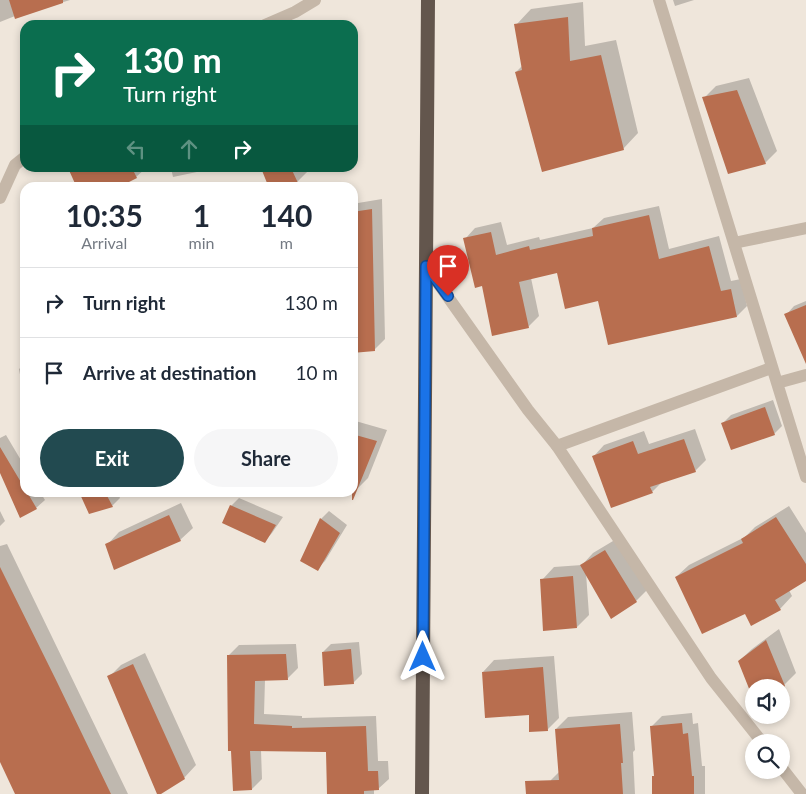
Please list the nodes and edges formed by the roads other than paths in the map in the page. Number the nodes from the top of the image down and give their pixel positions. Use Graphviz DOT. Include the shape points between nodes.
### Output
graph roads {
  1 [pos="315,0"];
  2 [pos="428,0"];
  3 [pos="659,0"];
  4 [pos="277,20"];
  5 [pos="20,161"];
  6 [pos="0,198"];
  7 [pos="806,228"];
  8 [pos="734,243"];
  9 [pos="426,266"];
  10 [pos="771,368"];
  11 [pos="806,375"];
  12 [pos="777,383"];
  13 [pos="557,446"];
  14 [pos="806,478"];
  15 [pos="756,734"];
  16 [pos="790,779"];
  17 [pos="422,794"];
  18 [pos="802,794"];
  1 -- 4 [label="street"];
  2 -- 9 [label="highway"];
  3 -- 8 [label="street"];
  5 -- 6 [label="street"];
  7 -- 8 [label="street"];
  8 -- 10 [label="street"];
  9 -- 13 [label="street"];
  9 -- 17 [label="highway"];
  10 -- 12 [label="street"];
  10 -- 13 [label="street"];
  11 -- 12 [label="street"];
  12 -- 14 [label="street"];
  13 -- 15 [label="street" via="711,678"];
  16 -- 18 [label="street"];
}
